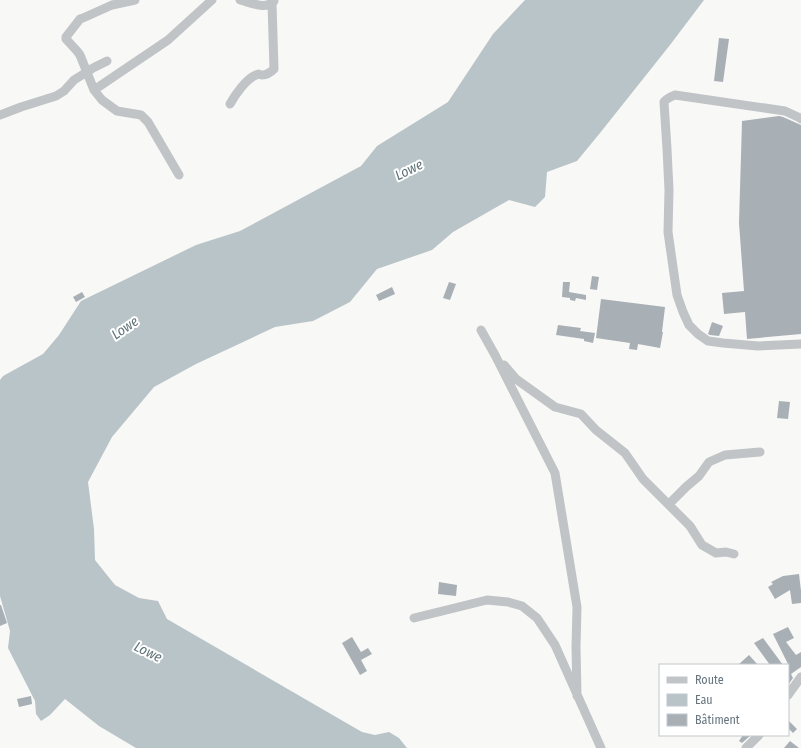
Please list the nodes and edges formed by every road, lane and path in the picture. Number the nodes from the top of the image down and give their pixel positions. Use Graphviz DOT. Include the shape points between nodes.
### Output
graph roads {
  1 [pos="135,0"];
  2 [pos="212,0"];
  3 [pos="240,0"];
  4 [pos="273,2"];
  5 [pos="107,61"];
  6 [pos="87,72"];
  7 [pos="94,90"];
  8 [pos="230,104"];
  9 [pos="0,115"];
  10 [pos="801,119"];
  11 [pos="179,175"];
  12 [pos="480,330"];
  13 [pos="801,344"];
  14 [pos="495,355"];
  15 [pos="760,452"];
  16 [pos="669,504"];
  17 [pos="734,554"];
  18 [pos="414,618"];
  19 [pos="801,677"];
  20 [pos="789,694"];
  21 [pos="577,696"];
  22 [pos="758,736"];
  23 [pos="601,748"];
  24 [pos="746,748"];
  1 -- 6 [label="street" via="112,5 80,19 66,37 80,55"];
  2 -- 7 [label="street" via="168,40"];
  3 -- 4 [label="street" via="262,6 268,6"];
  4 -- 8 [label="street" via="274,69 254,76 238,91"];
  5 -- 6 [label="street"];
  6 -- 7 [label="street"];
  6 -- 9 [label="street" via="56,96"];
  7 -- 11 [label="street" via="117,111 141,115 148,122"];
  10 -- 13 [label="street" via="785,111 675,95 664,102 668,156 668,232 677,295 689,325 708,341 723,344"];
  12 -- 14 [label="street"];
  14 -- 16 [label="street" via="516,379 555,407 581,414 596,430 625,453 643,479"];
  14 -- 21 [label="street" via="554,473 577,607"];
  15 -- 16 [label="street" via="725,455 709,462 699,476"];
  16 -- 17 [label="street" via="690,526 702,545 716,552"];
  18 -- 21 [label="street" via="487,600 522,606 537,618 555,645"];
  19 -- 20 [label="street"];
  21 -- 23 [label="street"];
  22 -- 24 [label="street"];
}
